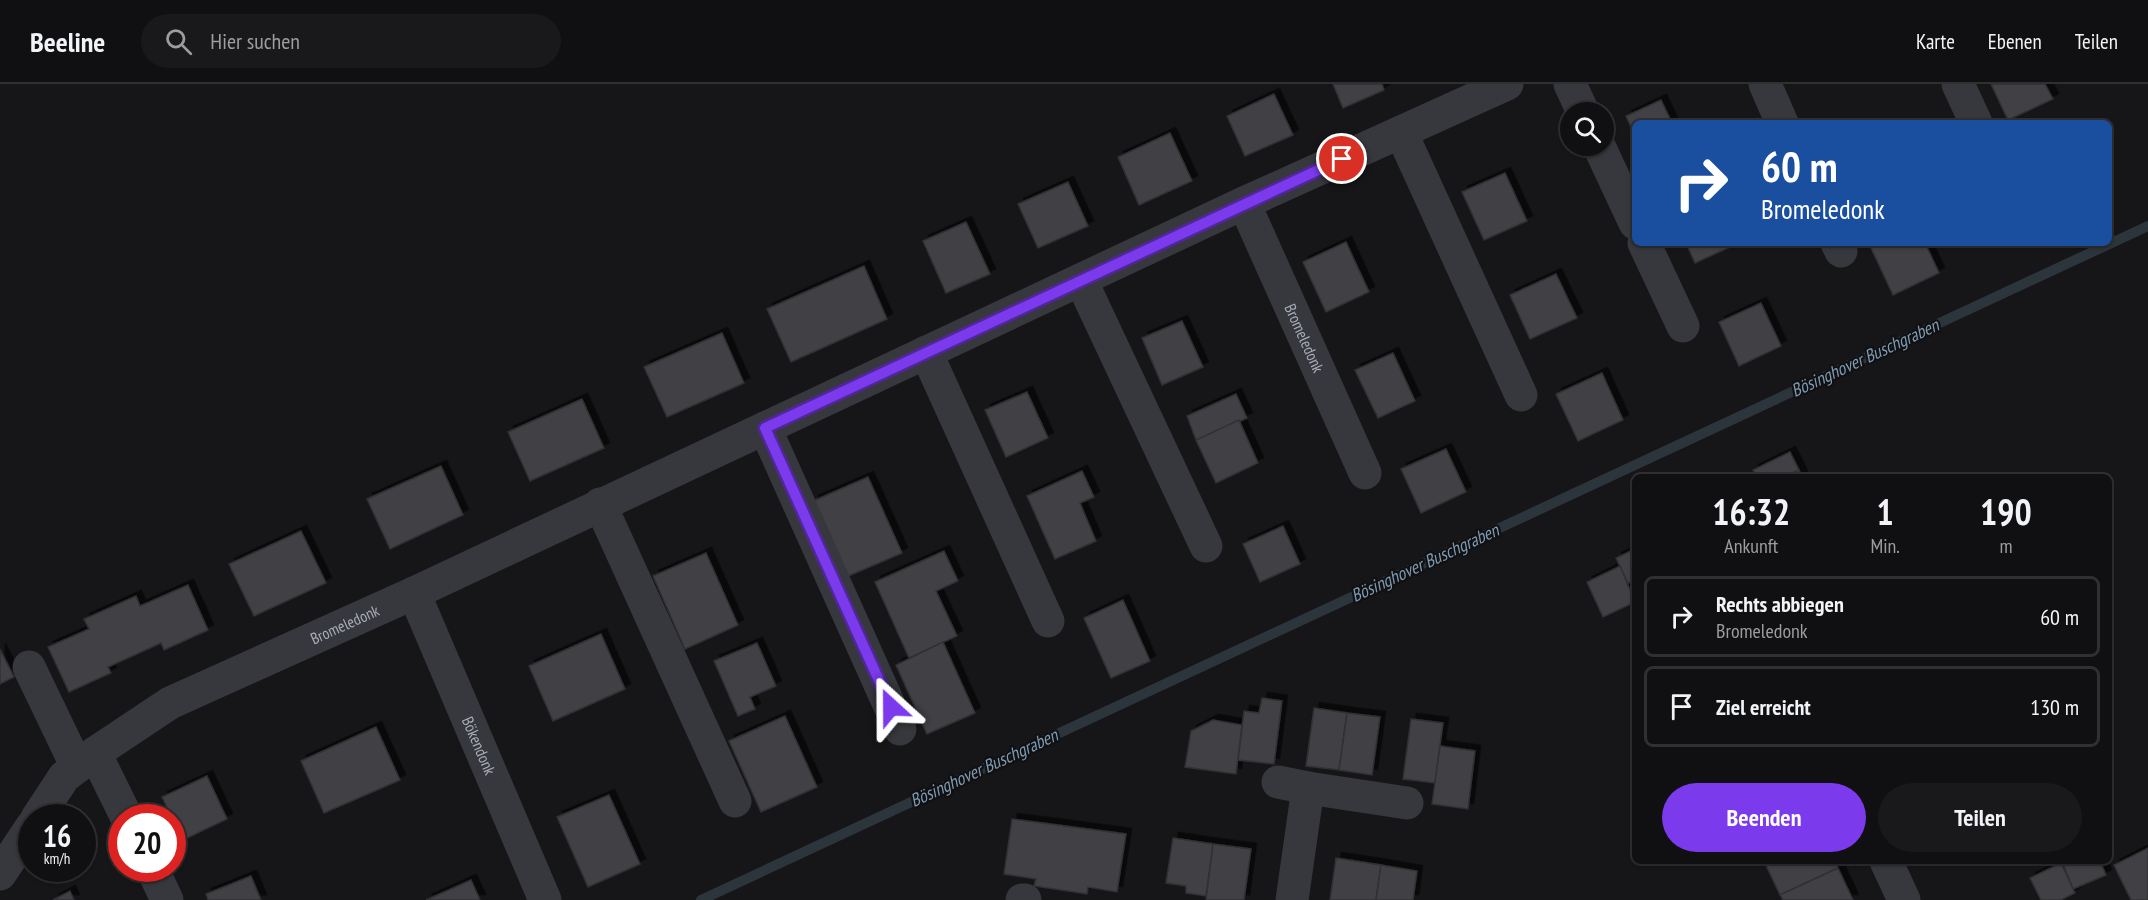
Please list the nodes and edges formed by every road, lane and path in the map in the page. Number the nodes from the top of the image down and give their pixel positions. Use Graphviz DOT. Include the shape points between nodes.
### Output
graph roads {
  1 [pos="1507,84"];
  2 [pos="1570,84"];
  3 [pos="1765,84"];
  4 [pos="1958,84"];
  5 [pos="1578,102"];
  6 [pos="1781,120"];
  7 [pos="1975,120"];
  8 [pos="1401,132"];
  9 [pos="1604,156"];
  10 [pos="1244,203"];
  11 [pos="1632,217"];
  12 [pos="1645,246"];
  13 [pos="1081,280"];
  14 [pos="1683,326"];
  15 [pos="926,352"];
  16 [pos="1521,395"];
  17 [pos="765,428"];
  18 [pos="1365,473"];
  19 [pos="600,504"];
  20 [pos="1206,546"];
  21 [pos="414,592"];
  22 [pos="1048,621"];
  23 [pos="30,667"];
  24 [pos="900,729"];
  25 [pos="86,760"];
  26 [pos="735,801"];
  27 [pos="1407,803"];
  28 [pos="46,804"];
  29 [pos="117,804"];
  30 [pos="18,847"];
  31 [pos="1887,864"];
  32 [pos="0,874"];
  33 [pos="159,882"];
  34 [pos="167,900"];
  35 [pos="545,900"];
  36 [pos="1292,900"];
  37 [pos="1904,900"];
  1 -- 8 [label="street, Bromeledonk"];
  2 -- 5 [label="street"];
  3 -- 6 [label="street"];
  4 -- 7 [label="street"];
  8 -- 10 [label="street, Bromeledonk"];
  8 -- 16 [label="street"];
  9 -- 11 [label="street"];
  10 -- 13 [label="street, Bromeledonk"];
  10 -- 18 [label="street, Bromeledonk"];
  12 -- 14 [label="street"];
  13 -- 15 [label="street, Bromeledonk"];
  13 -- 20 [label="street"];
  15 -- 17 [label="street, Bromeledonk"];
  15 -- 22 [label="street"];
  17 -- 19 [label="street, Bromeledonk"];
  17 -- 24 [label="street"];
  19 -- 21 [label="street, Bromeledonk"];
  19 -- 26 [label="street"];
  21 -- 25 [label="street, Bromeledonk" via="170,703"];
  21 -- 35 [label="street, Bökendonk"];
  23 -- 25 [label="street"];
  25 -- 28 [label="street, Bromeledonk" via="64,777"];
  25 -- 29 [label="street"];
  27 -- 36 [label="street" via="1293,785"];
  30 -- 32 [label="street"];
  31 -- 37 [label="street"];
  33 -- 34 [label="street"];
}
